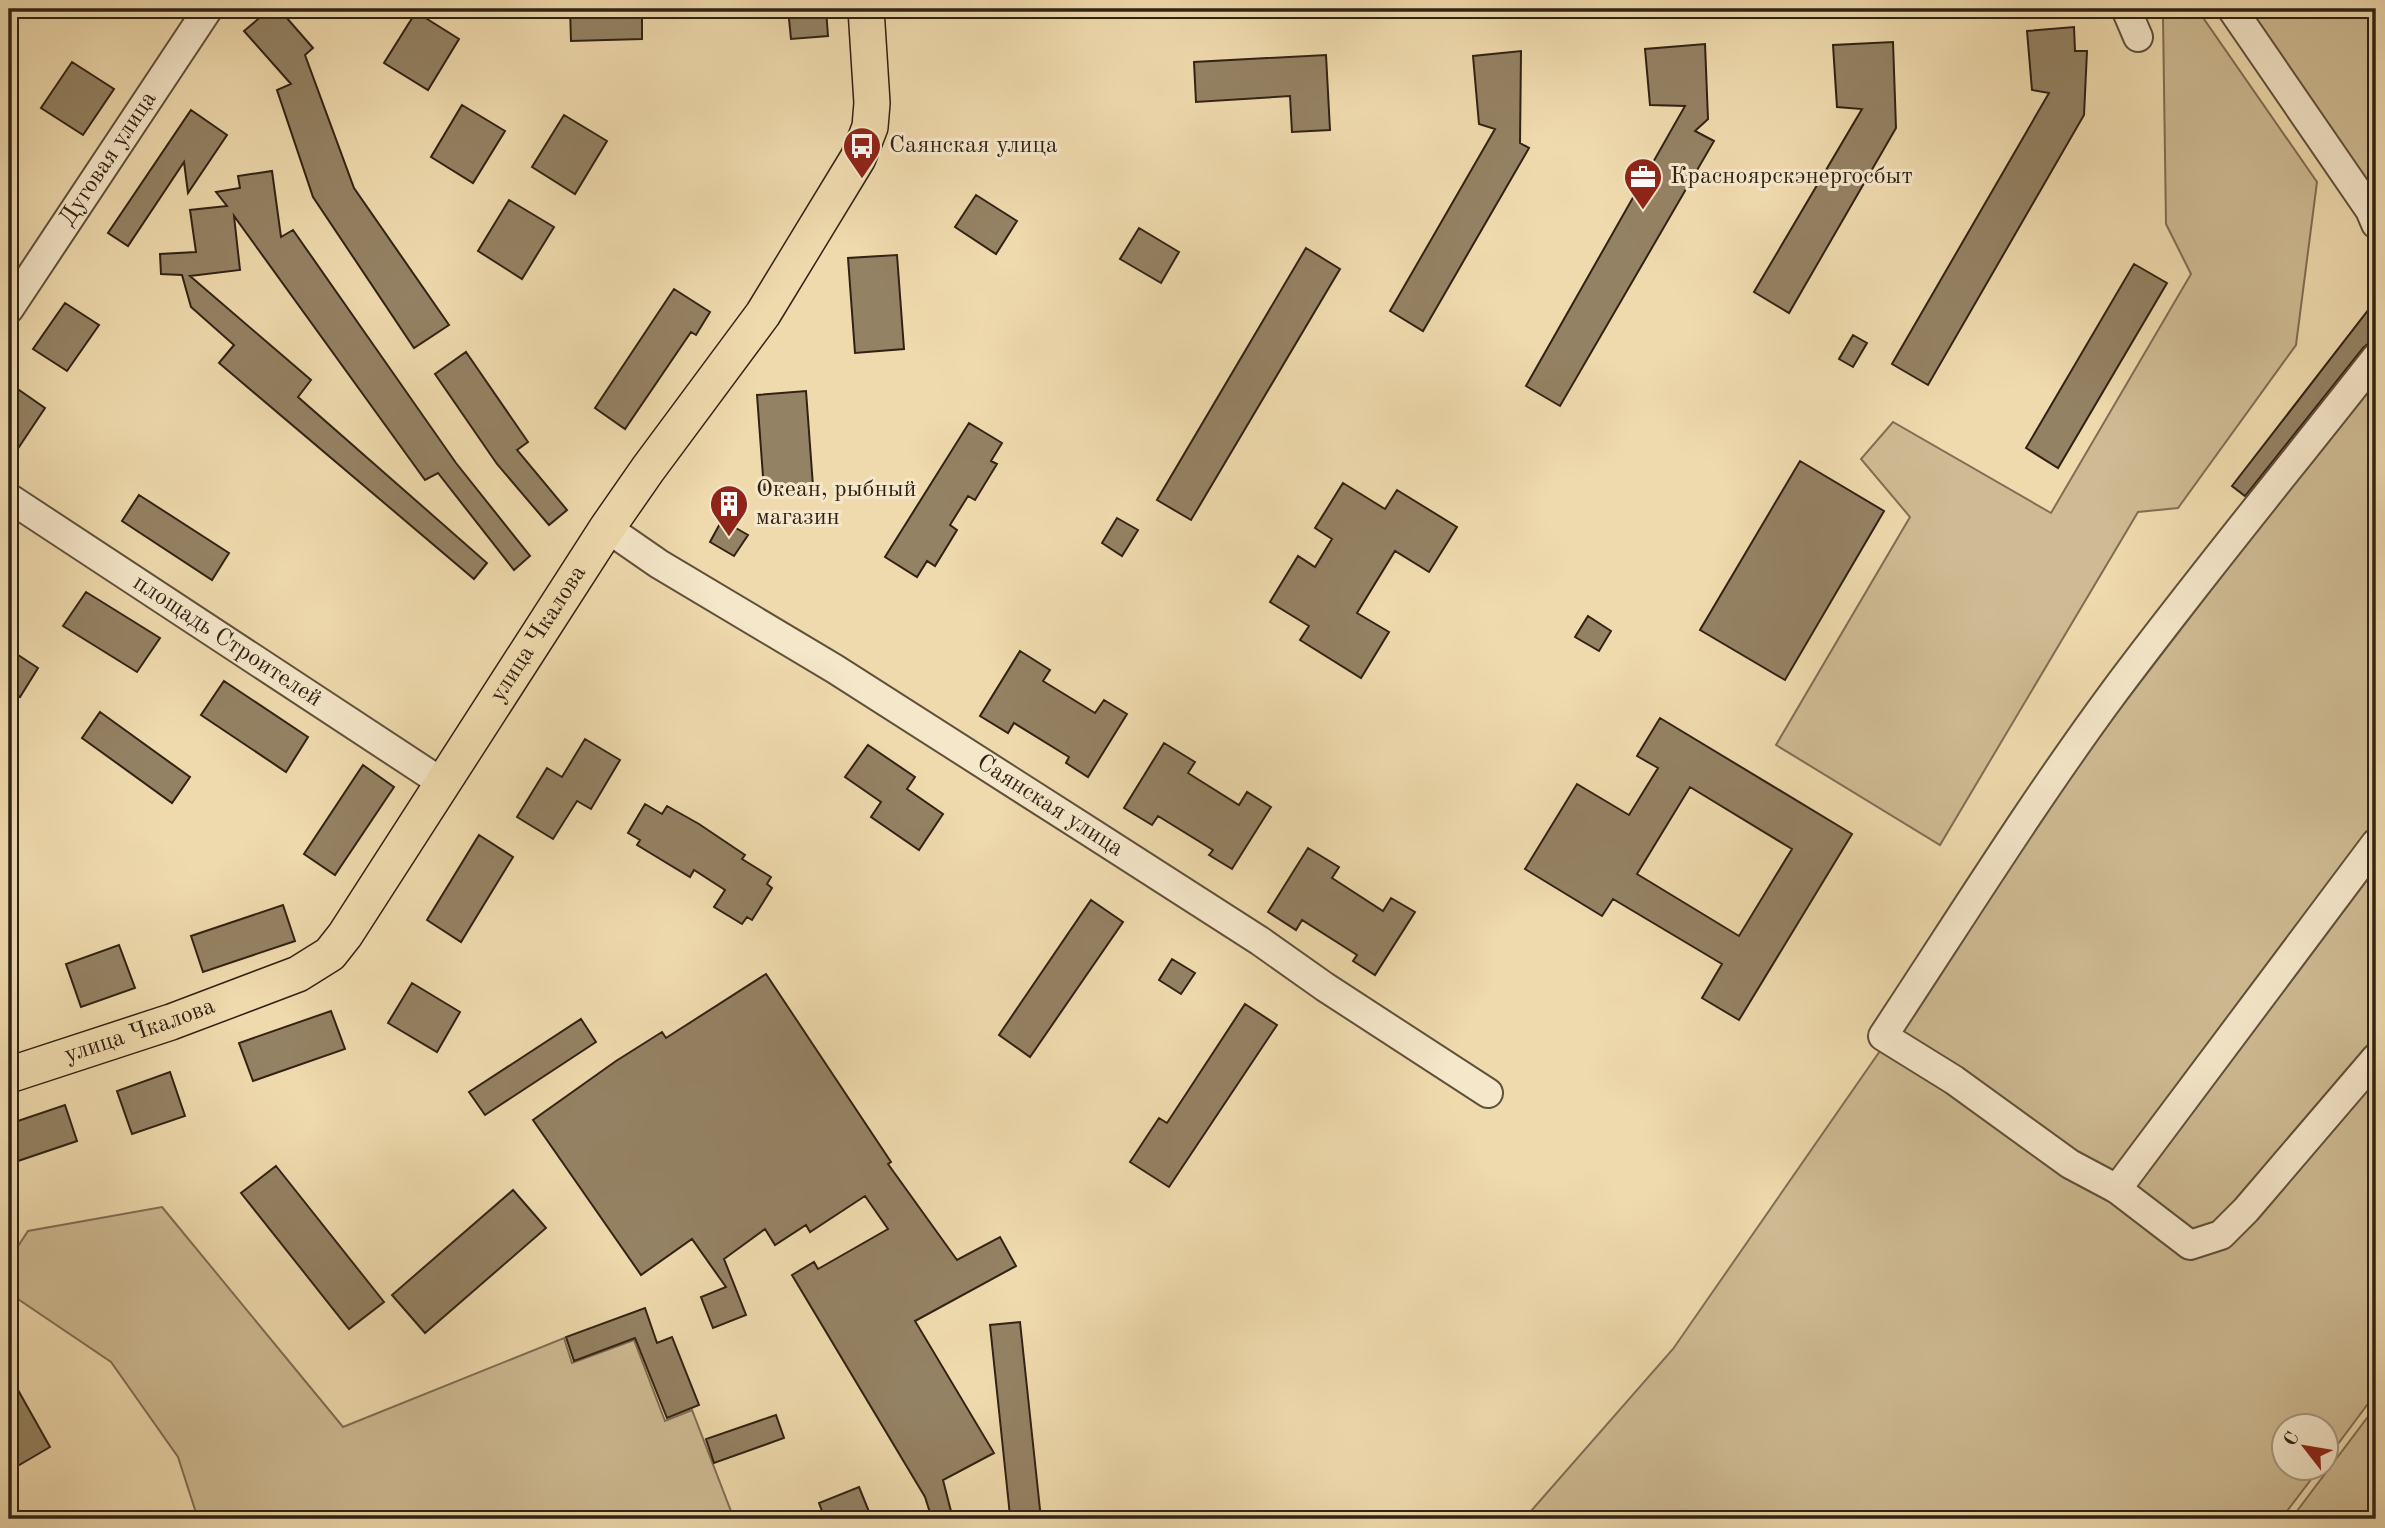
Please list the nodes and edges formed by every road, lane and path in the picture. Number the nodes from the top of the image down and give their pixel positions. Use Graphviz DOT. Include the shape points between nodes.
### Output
graph roads {
  1 [pos="208,9"];
  2 [pos="866,9"];
  3 [pos="2126,9"];
  4 [pos="2232,9"];
  5 [pos="2138,37"];
  6 [pos="2374,215"];
  7 [pos="9,309"];
  8 [pos="2376,358"];
  9 [pos="9,498"];
  10 [pos="607,528"];
  11 [pos="444,784"];
  12 [pos="2376,843"];
  13 [pos="2376,1058"];
  14 [pos="9,1075"];
  15 [pos="1488,1093"];
  16 [pos="2118,1189"];
  1 -- 7 [label="street, Дуговая улица"];
  2 -- 10 [label="main road, улица Чкалова" via="872,103 870,127 858,158 763,314"];
  3 -- 5 [label="street"];
  4 -- 6 [label="street"];
  8 -- 16 [label="street" via="2113,695 1883,1036 1954,1080 2070,1164"];
  9 -- 11 [label="street, площадь Строителей"];
  10 -- 11 [label="main road, улица Чкалова"];
  10 -- 15 [label="street, Саянская улица" via="1087,830"];
  11 -- 14 [label="main road, улица Чкалова" via="345,935 315,965 171,1022"];
  12 -- 16 [label="street"];
  13 -- 16 [label="street" via="2221,1235 2190,1245"];
}
